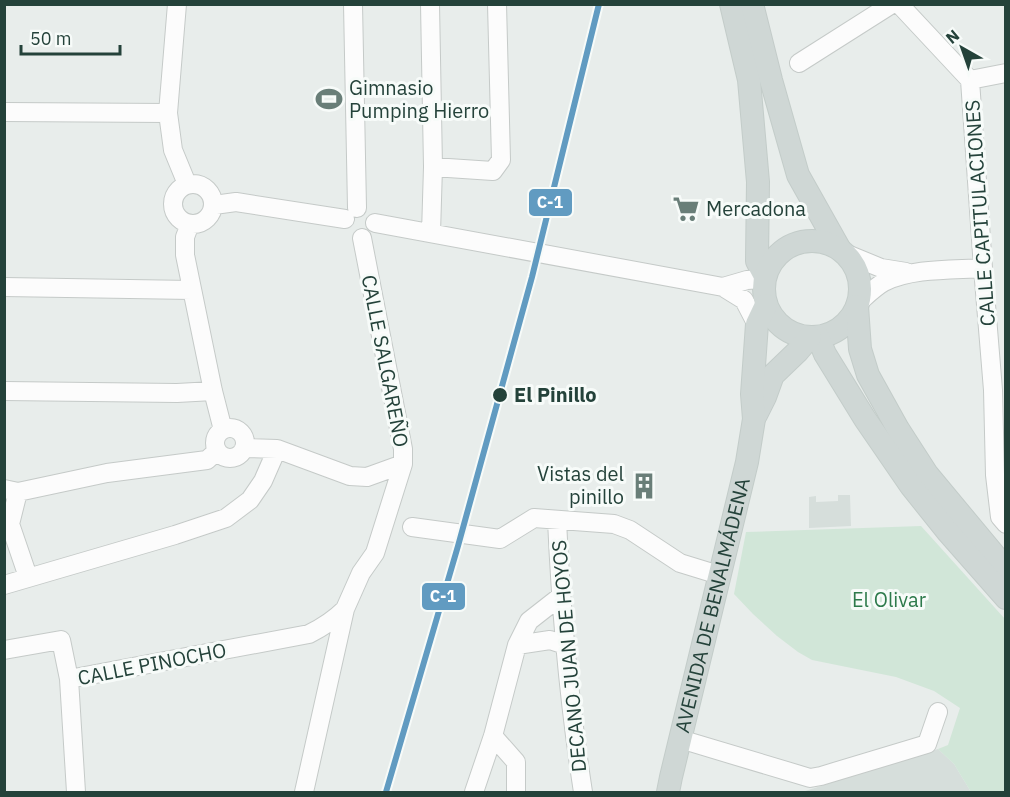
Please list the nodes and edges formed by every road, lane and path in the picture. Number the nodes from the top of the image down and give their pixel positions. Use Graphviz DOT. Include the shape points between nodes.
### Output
graph roads {
  1 [pos="177,4"];
  2 [pos="353,4"];
  3 [pos="430,4"];
  4 [pos="497,4"];
  5 [pos="731,4"];
  6 [pos="752,4"];
  7 [pos="892,4"];
  8 [pos="899,4"];
  9 [pos="799,63"];
  10 [pos="1005,74"];
  11 [pos="970,80"];
  12 [pos="4,112"];
  13 [pos="168,113"];
  14 [pos="433,167"];
  15 [pos="187,184"];
  16 [pos="214,205"];
  17 [pos="351,214"];
  18 [pos="375,223"];
  19 [pos="190,224"];
  20 [pos="431,233"];
  21 [pos="362,238"];
  22 [pos="843,251"];
  23 [pos="983,268"];
  24 [pos="914,273"];
  25 [pos="4,286"];
  26 [pos="723,287"];
  27 [pos="192,290"];
  28 [pos="760,298"];
  29 [pos="858,304"];
  30 [pos="814,337"];
  31 [pos="4,391"];
  32 [pos="213,391"];
  33 [pos="999,393"];
  34 [pos="754,419"];
  35 [pos="223,430"];
  36 [pos="244,448"];
  37 [pos="277,449"];
  38 [pos="217,451"];
  39 [pos="404,464"];
  40 [pos="11,490"];
  41 [pos="557,520"];
  42 [pos="1005,524"];
  43 [pos="412,527"];
  44 [pos="1005,569"];
  45 [pos="26,571"];
  46 [pos="719,575"];
  47 [pos="4,585"];
  48 [pos="561,596"];
  49 [pos="1005,598"];
  50 [pos="345,609"];
  51 [pos="309,634"];
  52 [pos="517,645"];
  53 [pos="565,645"];
  54 [pos="4,650"];
  55 [pos="334,659"];
  56 [pos="69,679"];
  57 [pos="938,712"];
  58 [pos="493,736"];
  59 [pos="680,739"];
  60 [pos="76,792"];
  61 [pos="304,792"];
  62 [pos="474,792"];
  63 [pos="516,792"];
  64 [pos="583,792"];
  65 [pos="668,792"];
  1 -- 13 [label="street"];
  2 -- 17 [label="street"];
  3 -- 14 [label="street"];
  4 -- 14 [label="street" via="501,160 494,171"];
  5 -- 28 [label="main road" via="748,80 758,182"];
  6 -- 22 [label="main road" via="798,175"];
  7 -- 9 [label="street"];
  8 -- 11 [label="street"];
  10 -- 11 [label="street"];
  11 -- 23 [label="street, CALLE CAPITULACIONES"];
  12 -- 13 [label="street"];
  13 -- 15 [label="street" via="173,150"];
  14 -- 20 [label="street"];
  15 -- 16 [label="street" via="206,187"];
  15 -- 19 [label="street" via="176,193 173,206 179,218"];
  16 -- 17 [label="street" via="236,202"];
  16 -- 19 [label="street" via="204,221"];
  17 -- 18 [label="street" via="367,210"];
  17 -- 21 [label="street" via="345,224 348,233"];
  18 -- 20 [label="street"];
  18 -- 21 [label="street" via="373,231"];
  19 -- 27 [label="street" via="184,255"];
  20 -- 26 [label="street"];
  21 -- 39 [label="street, CALLE SALGAREÑO"];
  22 -- 24 [label="street" via="880,268"];
  22 -- 28 [label="main road" via="810,240 782,250 771,262"];
  22 -- 29 [label="main road" via="859,277"];
  23 -- 24 [label="street"];
  23 -- 33 [label="street, CALLE CAPITULACIONES"];
  24 -- 29 [label="street" via="883,282"];
  25 -- 27 [label="street"];
  26 -- 28 [label="street"];
  26 -- 28 [label="street" via="747,280"];
  27 -- 32 [label="street"];
  28 -- 30 [label="main road" via="783,328 796,335"];
  28 -- 34 [label="main road, AVENIDA DE BENALMÁDENA" via="752,394"];
  29 -- 30 [label="main road" via="842,327"];
  29 -- 44 [label="main road" via="860,349 868,375 927,474"];
  30 -- 34 [label="main road, AVENIDA DE BENALMÁDENA" via="773,375"];
  30 -- 49 [label="main road" via="911,486"];
  31 -- 32 [label="street"];
  32 -- 35 [label="street"];
  33 -- 42 [label="street, CALLE CAPITULACIONES" via="995,475 1000,517"];
  34 -- 46 [label="main road, AVENIDA DE BENALMÁDENA"];
  35 -- 36 [label="street" via="238,430 244,438"];
  35 -- 38 [label="street" via="215,442"];
  36 -- 37 [label="street"];
  36 -- 38 [label="street" via="234,458"];
  37 -- 39 [label="street" via="350,476 367,477"];
  37 -- 47 [label="street" via="250,501 226,518"];
  38 -- 40 [label="street" via="207,460"];
  39 -- 50 [label="street, CALLE SALGAREÑO" via="375,553"];
  40 -- 45 [label="street" via="10,524"];
  41 -- 43 [label="street" via="534,518 500,539"];
  41 -- 46 [label="street" via="614,524 680,563"];
  41 -- 48 [label="street, DECANO JUAN DE HOYOS"];
  46 -- 59 [label="main road, AVENIDA DE BENALMÁDENA"];
  48 -- 52 [label="street" via="529,621"];
  48 -- 53 [label="street, DECANO JUAN DE HOYOS"];
  50 -- 51 [label="street, CALLE PINOCHO" via="333,621"];
  50 -- 55 [label="street, CALLE SALGAREÑO"];
  51 -- 55 [label="street" via="319,639"];
  51 -- 56 [label="street, CALLE PINOCHO"];
  52 -- 53 [label="street" via="549,640"];
  52 -- 58 [label="street"];
  53 -- 64 [label="street, DECANO JUAN DE HOYOS"];
  54 -- 56 [label="street" via="60,640"];
  55 -- 61 [label="street, CALLE SALGAREÑO"];
  56 -- 60 [label="street, CALLE PINOCHO"];
  57 -- 59 [label="street" via="927,744 821,777 810,778"];
  58 -- 62 [label="street"];
  58 -- 63 [label="street" via="516,762"];
  59 -- 65 [label="main road, AVENIDA DE BENALMÁDENA"];
}
